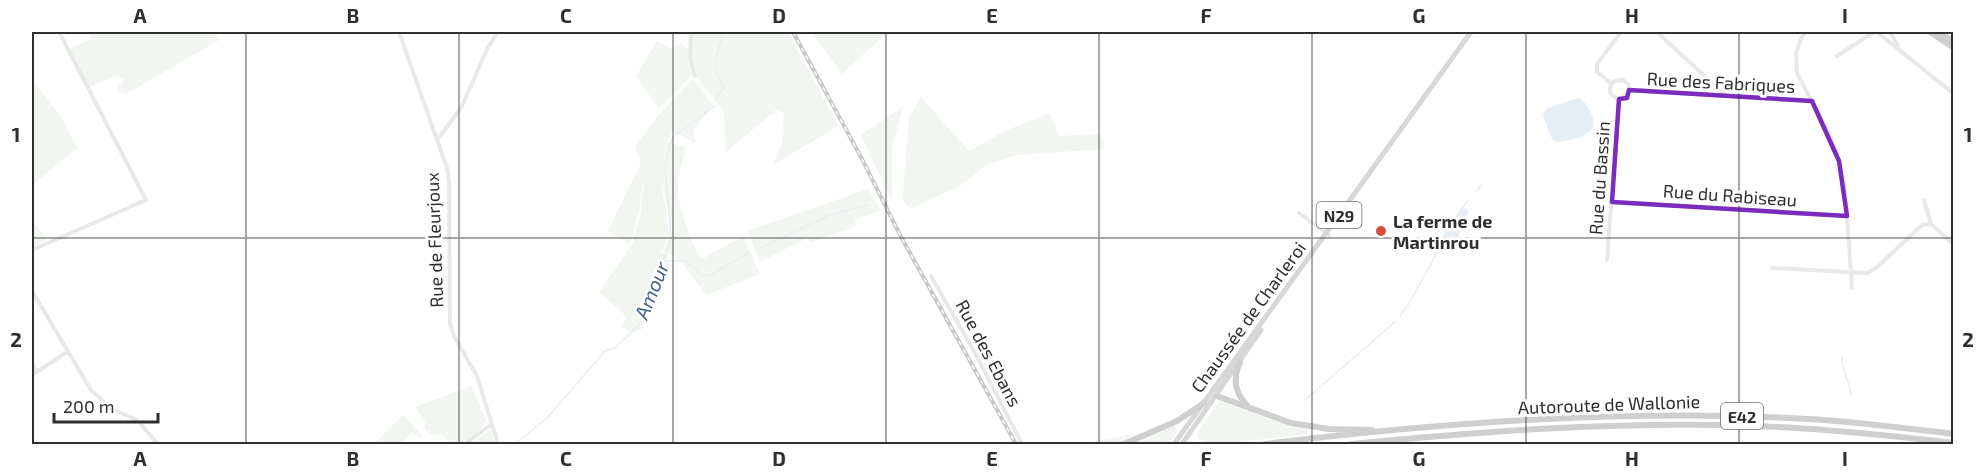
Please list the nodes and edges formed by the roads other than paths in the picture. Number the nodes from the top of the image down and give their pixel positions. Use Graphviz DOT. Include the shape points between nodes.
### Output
graph roads {
  1 [pos="59,32"];
  2 [pos="399,32"];
  3 [pos="498,32"];
  4 [pos="691,32"];
  5 [pos="1473,32"];
  6 [pos="1621,32"];
  7 [pos="1657,32"];
  8 [pos="1806,32"];
  9 [pos="1876,32"];
  10 [pos="1890,32"];
  11 [pos="1930,32"];
  12 [pos="1939,32"];
  13 [pos="1953,42"];
  14 [pos="1953,48"];
  15 [pos="1899,50"];
  16 [pos="1837,56"];
  17 [pos="695,75"];
  18 [pos="1710,82"];
  19 [pos="1611,83"];
  20 [pos="1629,90"];
  21 [pos="1705,94"];
  22 [pos="1953,94"];
  23 [pos="1726,96"];
  24 [pos="1619,99"];
  25 [pos="1812,101"];
  26 [pos="437,141"];
  27 [pos="1924,200"];
  28 [pos="1612,202"];
  29 [pos="1299,213"];
  30 [pos="1847,216"];
  31 [pos="1931,224"];
  32 [pos="1328,234"];
  33 [pos="1953,245"];
  34 [pos="32,250"];
  35 [pos="1607,260"];
  36 [pos="1772,267"];
  37 [pos="1851,273"];
  38 [pos="931,276"];
  39 [pos="1852,288"];
  40 [pos="32,291"];
  41 [pos="67,352"];
  42 [pos="1240,362"];
  43 [pos="32,363"];
  44 [pos="37,372"];
  45 [pos="32,375"];
  46 [pos="1217,396"];
  47 [pos="1206,401"];
  48 [pos="1250,408"];
  49 [pos="1177,421"];
  50 [pos="492,424"];
  51 [pos="1188,425"];
  52 [pos="1379,432"];
  53 [pos="1189,434"];
  54 [pos="1953,434"];
  55 [pos="1953,443"];
  56 [pos="158,444"];
  57 [pos="465,444"];
  58 [pos="498,444"];
  59 [pos="1022,444"];
  60 [pos="1124,444"];
  61 [pos="1174,444"];
  62 [pos="1182,444"];
  63 [pos="1265,444"];
  64 [pos="1351,444"];
  1 -- 34 [label="street" via="146,200"];
  2 -- 26 [label="street, Rue de Fleurjoux"];
  3 -- 26 [label="street" via="461,108"];
  4 -- 17 [label="street" via="690,58"];
  5 -- 32 [label="main road, Chaussée de Charleroi / N29"];
  6 -- 19 [label="street" via="1597,64 1597,72"];
  7 -- 18 [label="street"];
  8 -- 25 [label="street" via="1796,53 1797,73"];
  9 -- 15 [label="street"];
  9 -- 16 [label="street"];
  10 -- 15 [label="street"];
  11 -- 14 [label="highway"];
  12 -- 13 [label="highway"];
  15 -- 22 [label="street"];
  18 -- 21 [label="street" via="1710,90"];
  18 -- 23 [label="street"];
  19 -- 20 [label="street" via="1623,80"];
  19 -- 24 [label="street" via="1610,92"];
  20 -- 21 [label="street, Rue des Fabriques"];
  20 -- 24 [label="street" via="1627,96"];
  21 -- 23 [label="street, Rue des Fabriques"];
  23 -- 25 [label="street, Rue des Fabriques"];
  24 -- 28 [label="street, Rue du Bassin"];
  25 -- 30 [label="street" via="1839,161"];
  26 -- 50 [label="street, Rue de Fleurjoux" via="449,182 450,323 477,376"];
  27 -- 31 [label="street"];
  28 -- 30 [label="street, Rue du Rabiseau"];
  28 -- 35 [label="street, Rue du Bassin"];
  29 -- 32 [label="street"];
  30 -- 37 [label="street"];
  31 -- 33 [label="street"];
  31 -- 37 [label="street" via="1914,231 1876,268 1867,273"];
  32 -- 42 [label="main road, Chaussée de Charleroi / N29"];
  32 -- 47 [label="main road, Chaussée de Charleroi / N29"];
  36 -- 37 [label="street"];
  37 -- 39 [label="street"];
  38 -- 59 [label="street, Rue des Ebans"];
  40 -- 41 [label="street"];
  41 -- 44 [label="street"];
  41 -- 56 [label="street" via="91,390 112,409 137,420"];
  42 -- 46 [label="main road, Chaussée de Charleroi / N29"];
  42 -- 48 [label="highway" via="1235,384"];
  43 -- 44 [label="street"];
  44 -- 45 [label="street"];
  46 -- 47 [label="main road"];
  46 -- 48 [label="highway"];
  46 -- 53 [label="main road, Chaussée de Charleroi / N29"];
  47 -- 49 [label="highway"];
  47 -- 51 [label="main road, Chaussée de Charleroi / N29"];
  48 -- 52 [label="highway" via="1309,427"];
  49 -- 51 [label="highway"];
  49 -- 60 [label="highway"];
  50 -- 57 [label="street"];
  50 -- 58 [label="street, Rue de Fleurjoux"];
  51 -- 53 [label="main road"];
  51 -- 61 [label="main road, Chaussée de Charleroi / N29"];
  52 -- 54 [label="highway, Autoroute de Wallonie / E42" via="1531,420 1754,417"];
  52 -- 63 [label="highway, Autoroute de Wallonie / E42"];
  53 -- 62 [label="main road, Chaussée de Charleroi / N29"];
  55 -- 64 [label="highway, Autoroute de Wallonie / E42" via="1822,429 1647,426 1512,431"];
}
